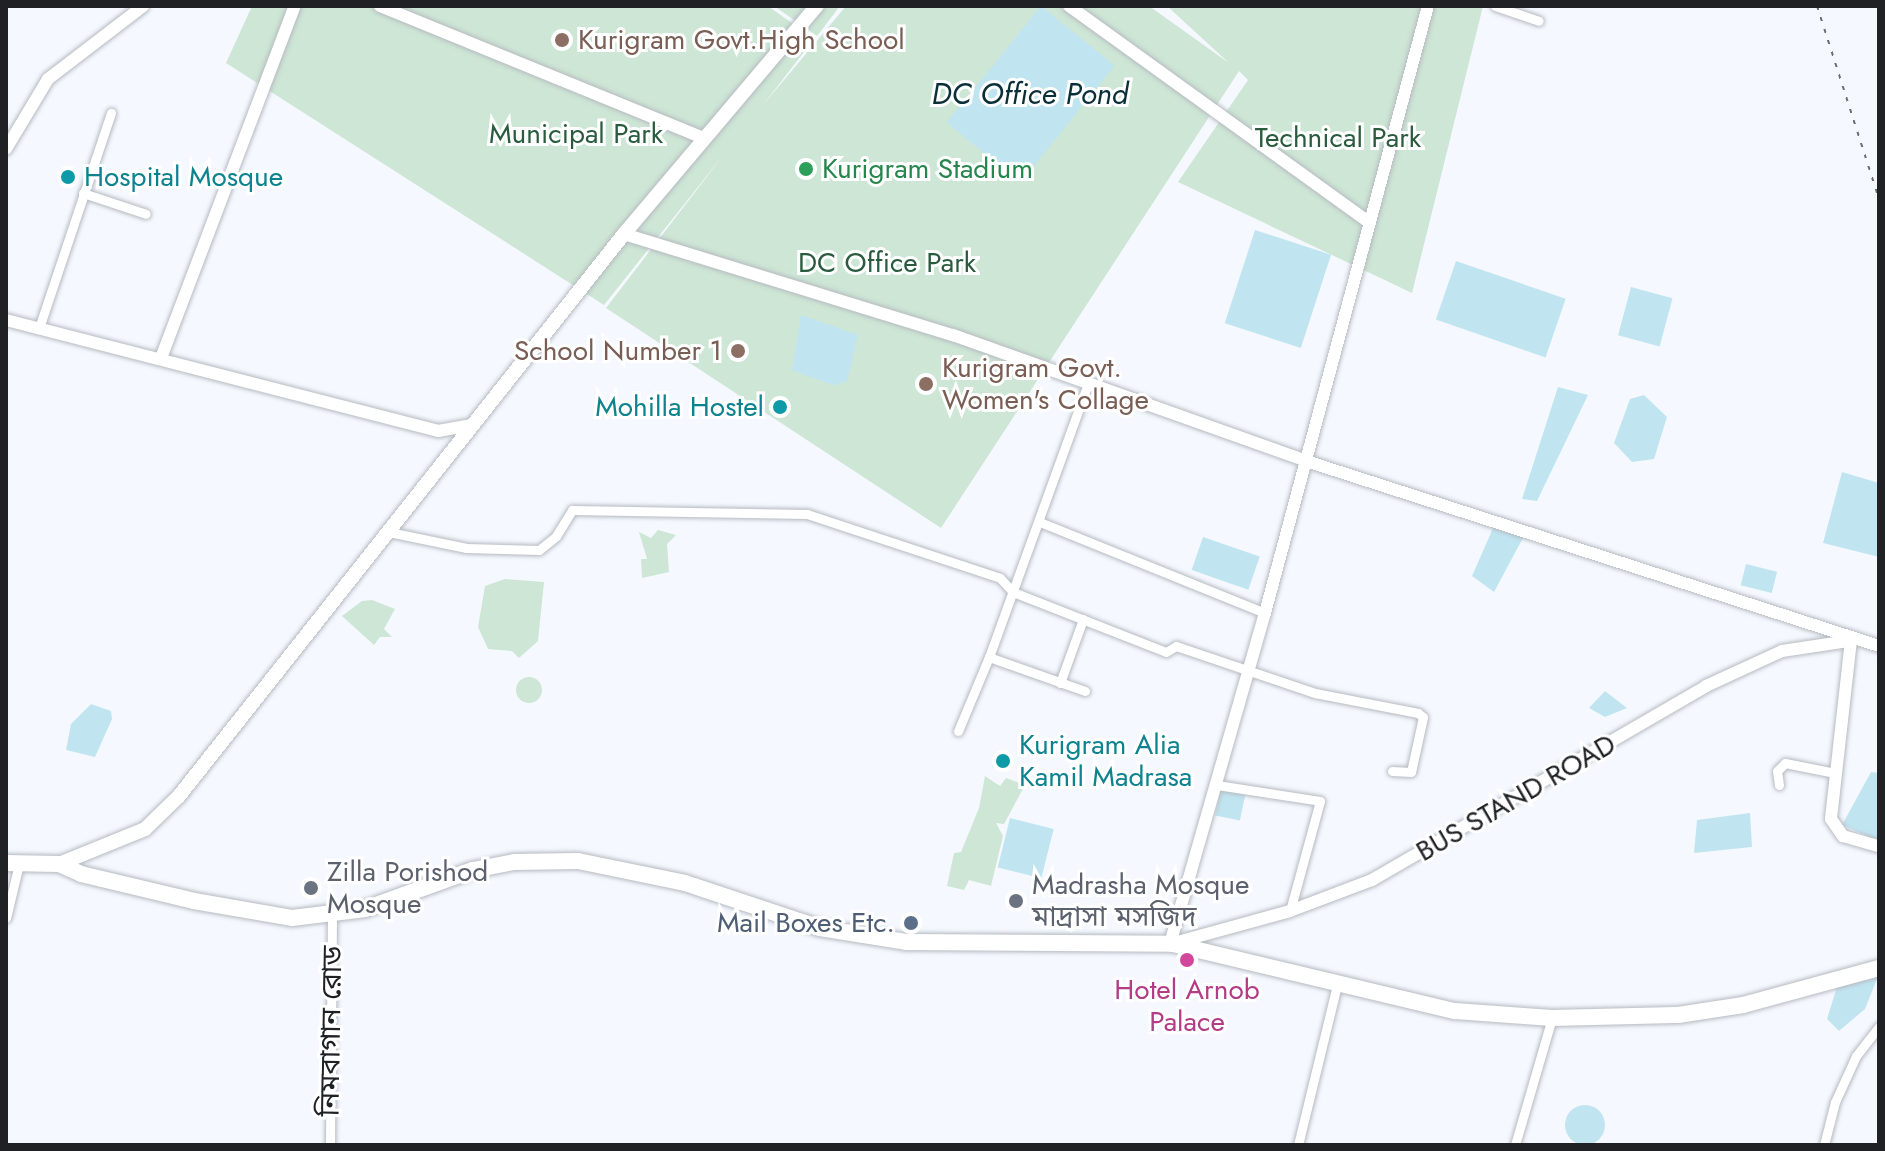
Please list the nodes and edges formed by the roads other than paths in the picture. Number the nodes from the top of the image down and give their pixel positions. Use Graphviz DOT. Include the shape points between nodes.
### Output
graph roads {
  1 [pos="143,6"];
  2 [pos="295,6"];
  3 [pos="380,6"];
  4 [pos="817,6"];
  5 [pos="1069,6"];
  6 [pos="1428,6"];
  7 [pos="1495,6"];
  8 [pos="1539,21"];
  9 [pos="111,113"];
  10 [pos="703,138"];
  11 [pos="6,149"];
  12 [pos="83,193"];
  13 [pos="146,214"];
  14 [pos="1367,221"];
  15 [pos="624,234"];
  16 [pos="6,320"];
  17 [pos="39,328"];
  18 [pos="161,358"];
  19 [pos="1088,383"];
  20 [pos="473,425"];
  21 [pos="438,431"];
  22 [pos="452,451"];
  23 [pos="1306,461"];
  24 [pos="1040,522"];
  25 [pos="389,532"];
  26 [pos="1013,592"];
  27 [pos="1265,613"];
  28 [pos="1083,619"];
  29 [pos="1851,640"];
  30 [pos="1879,646"];
  31 [pos="989,657"];
  32 [pos="1248,669"];
  33 [pos="1057,682"];
  34 [pos="1085,691"];
  35 [pos="958,731"];
  36 [pos="1392,771"];
  37 [pos="1835,773"];
  38 [pos="1217,785"];
  39 [pos="1779,785"];
  40 [pos="1879,846"];
  41 [pos="10,862"];
  42 [pos="59,864"];
  43 [pos="1290,911"];
  44 [pos="332,916"];
  45 [pos="6,918"];
  46 [pos="1171,944"];
  47 [pos="1879,968"];
  48 [pos="1339,980"];
  49 [pos="1552,1018"];
  50 [pos="1879,1027"];
  51 [pos="330,1145"];
  52 [pos="1298,1145"];
  53 [pos="1515,1145"];
  54 [pos="1824,1145"];
  1 -- 11 [label="street" via="48,79"];
  2 -- 18 [label="street"];
  3 -- 10 [label="street"];
  4 -- 10 [label="main road"];
  5 -- 14 [label="street"];
  6 -- 14 [label="street"];
  7 -- 8 [label="street"];
  9 -- 12 [label="street"];
  10 -- 15 [label="main road"];
  12 -- 13 [label="street"];
  12 -- 17 [label="street"];
  14 -- 23 [label="street"];
  15 -- 19 [label="street" via="953,335"];
  15 -- 20 [label="main road"];
  16 -- 17 [label="street"];
  17 -- 18 [label="street"];
  18 -- 21 [label="street"];
  19 -- 23 [label="street"];
  19 -- 24 [label="street"];
  20 -- 21 [label="street"];
  20 -- 22 [label="main road"];
  21 -- 22 [label="street"];
  22 -- 25 [label="main road"];
  23 -- 27 [label="street"];
  23 -- 29 [label="street" via="1516,525"];
  24 -- 26 [label="street"];
  24 -- 27 [label="street"];
  25 -- 26 [label="street" via="466,548 539,550 556,536 572,510 785,512 891,538 1000,578"];
  25 -- 42 [label="main road" via="179,796 145,829"];
  26 -- 28 [label="street"];
  26 -- 31 [label="street"];
  27 -- 32 [label="street"];
  28 -- 32 [label="street" via="1166,652 1176,646"];
  28 -- 33 [label="street"];
  29 -- 30 [label="street"];
  29 -- 37 [label="street"];
  29 -- 43 [label="street, BUS STAND ROAD" via="1782,651 1706,686 1372,880"];
  31 -- 33 [label="street"];
  31 -- 35 [label="street"];
  32 -- 36 [label="street" via="1315,693 1423,717 1411,772"];
  32 -- 38 [label="street"];
  33 -- 34 [label="street"];
  37 -- 39 [label="street" via="1785,763 1777,771"];
  37 -- 40 [label="street" via="1835,831"];
  38 -- 43 [label="street" via="1320,801"];
  38 -- 46 [label="street"];
  41 -- 42 [label="highway"];
  41 -- 45 [label="street"];
  42 -- 44 [label="highway" via="194,901 292,918"];
  43 -- 46 [label="street, BUS STAND ROAD"];
  44 -- 46 [label="highway" via="473,870 514,862 578,861 685,883 820,928 906,942"];
  44 -- 51 [label="street, নিমবাগান রোড"];
  46 -- 48 [label="highway"];
  47 -- 49 [label="highway" via="1743,1005 1678,1015"];
  48 -- 49 [label="highway" via="1455,1011"];
  48 -- 52 [label="street"];
  49 -- 53 [label="street"];
  50 -- 54 [label="street" via="1856,1056 1835,1102"];
}
